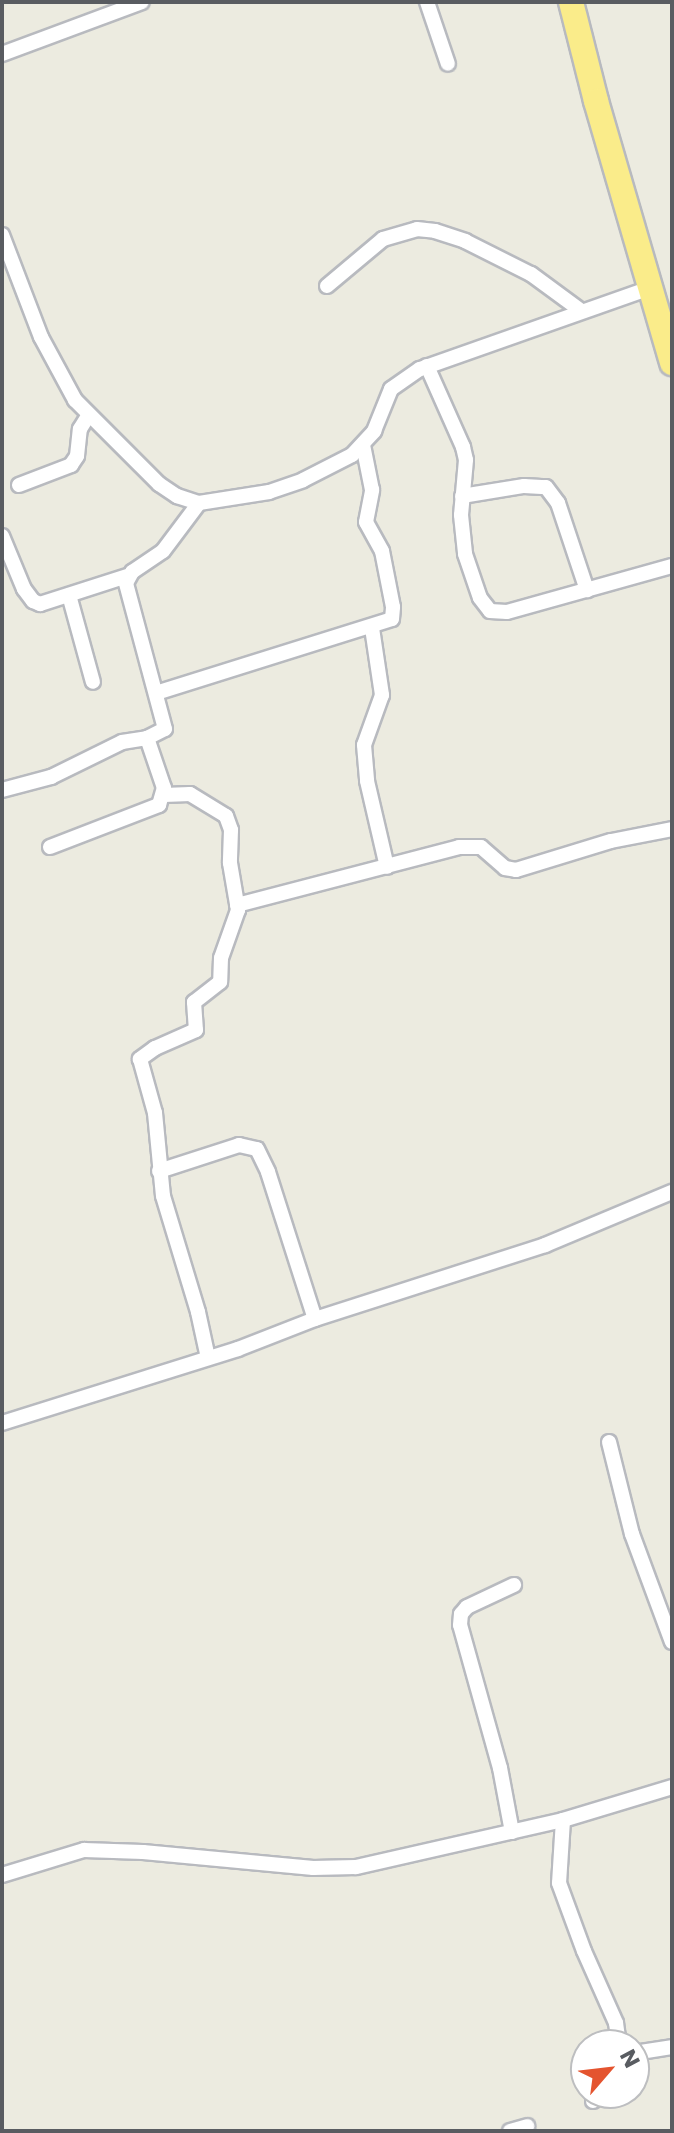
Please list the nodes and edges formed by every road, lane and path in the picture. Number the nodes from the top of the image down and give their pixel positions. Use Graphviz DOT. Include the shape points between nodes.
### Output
graph roads {
  1 [pos="142,2"];
  2 [pos="427,2"];
  3 [pos="571,2"];
  4 [pos="578,2"];
  5 [pos="2,54"];
  6 [pos="448,64"];
  7 [pos="622,184"];
  8 [pos="2,235"];
  9 [pos="327,286"];
  10 [pos="650,288"];
  11 [pos="580,310"];
  12 [pos="672,363"];
  13 [pos="427,366"];
  14 [pos="88,416"];
  15 [pos="363,445"];
  16 [pos="19,485"];
  17 [pos="462,496"];
  18 [pos="199,503"];
  19 [pos="2,536"];
  20 [pos="672,566"];
  21 [pos="127,576"];
  22 [pos="587,590"];
  23 [pos="69,595"];
  24 [pos="372,628"];
  25 [pos="93,682"];
  26 [pos="156,693"];
  27 [pos="147,738"];
  28 [pos="2,790"];
  29 [pos="164,795"];
  30 [pos="672,829"];
  31 [pos="50,847"];
  32 [pos="387,867"];
  33 [pos="237,905"];
  34 [pos="159,1171"];
  35 [pos="672,1192"];
  36 [pos="315,1319"];
  37 [pos="208,1358"];
  38 [pos="2,1423"];
  39 [pos="609,1442"];
  40 [pos="514,1585"];
  41 [pos="672,1642"];
  42 [pos="672,1787"];
  43 [pos="563,1820"];
  44 [pos="512,1832"];
  45 [pos="2,1875"];
  46 [pos="617,2029"];
  47 [pos="672,2047"];
  48 [pos="650,2050"];
  49 [pos="527,2126"];
  50 [pos="510,2131"];
  1 -- 5 [label="street"];
  2 -- 6 [label="street"];
  3 -- 7 [label="highway"];
  4 -- 7 [label="highway"];
  7 -- 10 [label="highway"];
  8 -- 14 [label="street" via="41,337"];
  9 -- 11 [label="street" via="383,239 417,229 465,241 531,274"];
  10 -- 11 [label="street"];
  10 -- 12 [label="highway"];
  11 -- 13 [label="street"];
  13 -- 15 [label="street" via="391,389"];
  13 -- 17 [label="street" via="463,447"];
  14 -- 16 [label="street" via="80,429 75,461"];
  14 -- 18 [label="street" via="159,484"];
  15 -- 18 [label="street" via="329,468 269,492"];
  15 -- 24 [label="street" via="372,490 366,522 382,551 394,612 388,622"];
  17 -- 22 [label="street" via="546,487 558,503"];
  17 -- 22 [label="street" via="465,554 490,611 507,612"];
  18 -- 21 [label="street" via="163,551"];
  19 -- 23 [label="street" via="33,601 46,603"];
  20 -- 22 [label="street"];
  21 -- 23 [label="street"];
  21 -- 26 [label="street" via="131,609"];
  23 -- 25 [label="street"];
  24 -- 26 [label="street"];
  24 -- 32 [label="street" via="382,695 364,745"];
  26 -- 27 [label="street" via="166,726"];
  27 -- 28 [label="street" via="122,742 51,777"];
  27 -- 29 [label="street"];
  29 -- 31 [label="street" via="154,808"];
  29 -- 33 [label="street" via="190,794 226,816"];
  30 -- 32 [label="street" via="516,870 472,845"];
  32 -- 33 [label="street"];
  33 -- 34 [label="street" via="236,924 221,958 220,982 194,1002 196,1030 140,1059 155,1113"];
  34 -- 36 [label="street" via="239,1145 257,1149"];
  34 -- 37 [label="street"];
  35 -- 36 [label="street" via="545,1245"];
  36 -- 37 [label="street"];
  37 -- 38 [label="street"];
  39 -- 41 [label="street" via="632,1534"];
  40 -- 44 [label="street" via="467,1607 460,1625"];
  42 -- 43 [label="street"];
  43 -- 44 [label="street"];
  43 -- 46 [label="street" via="559,1883"];
  44 -- 45 [label="street" via="356,1867 84,1850"];
  47 -- 48 [label="street"];
  49 -- 50 [label="street"];
}
